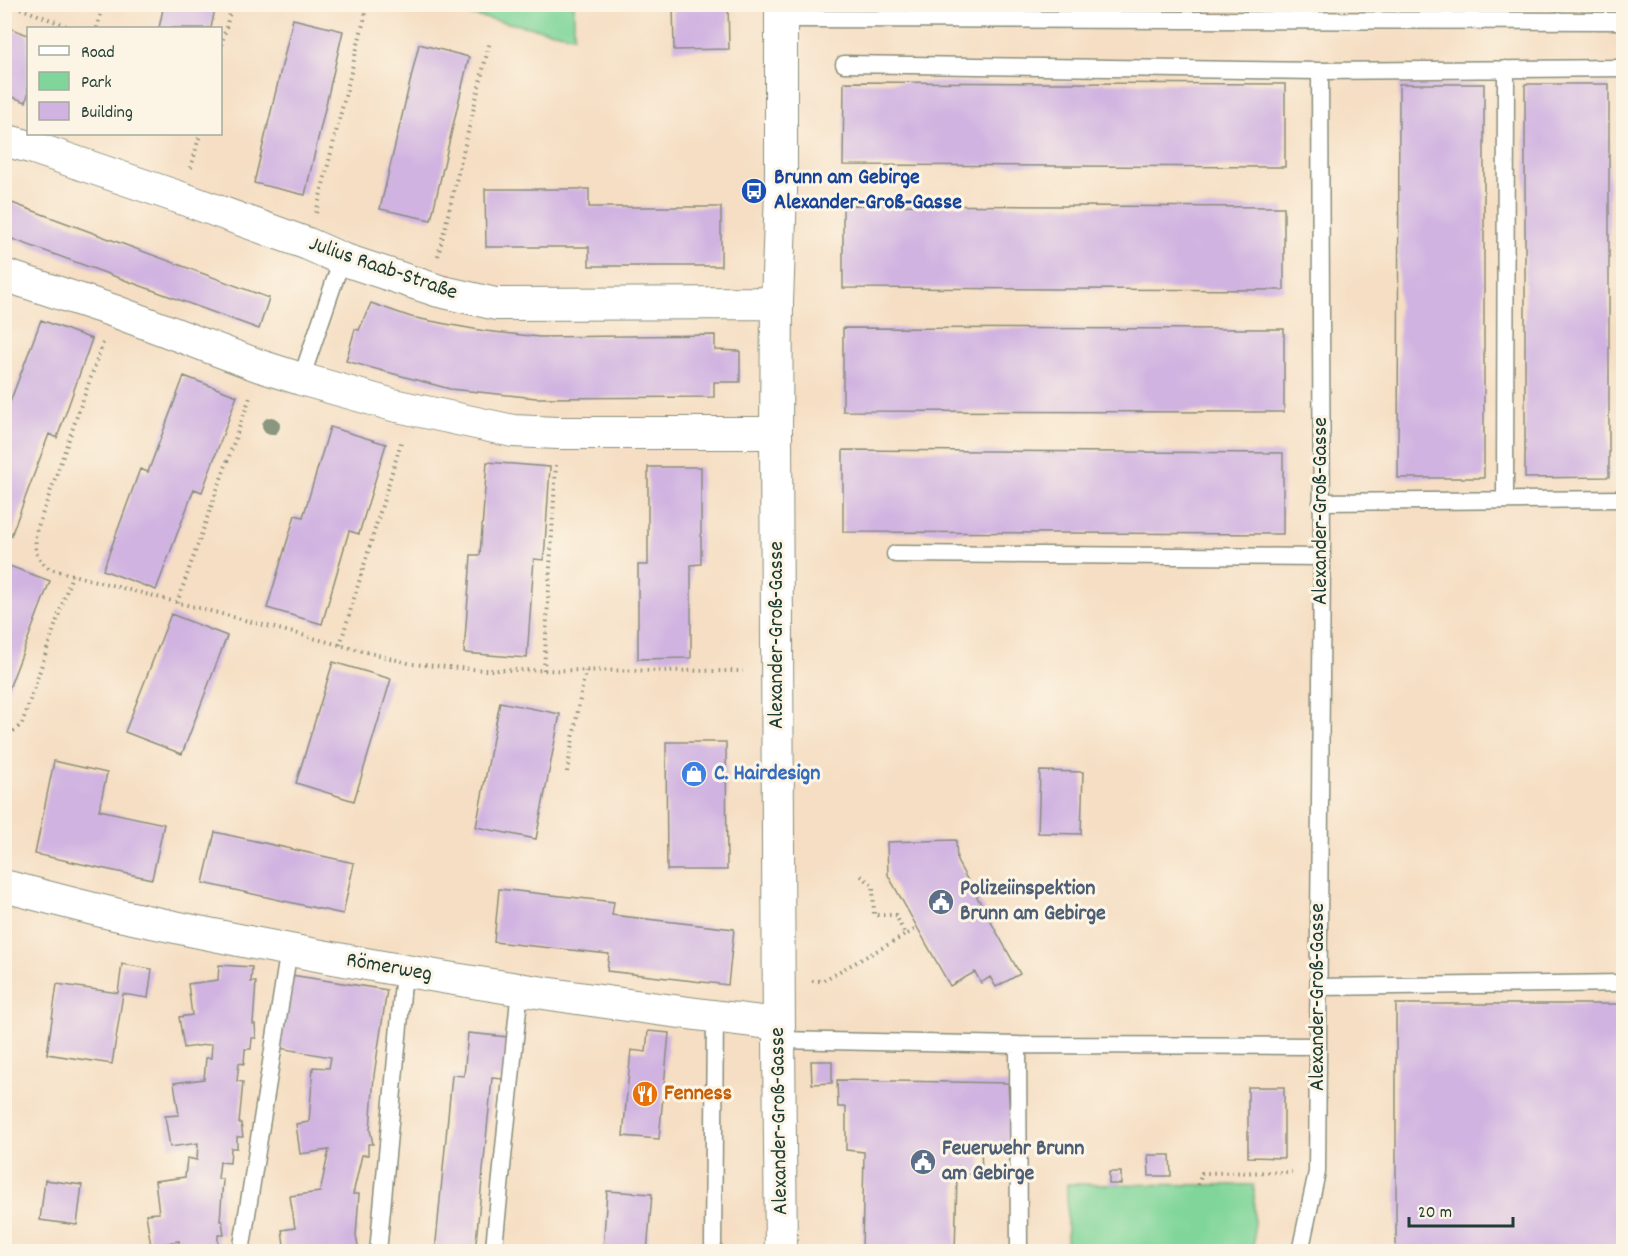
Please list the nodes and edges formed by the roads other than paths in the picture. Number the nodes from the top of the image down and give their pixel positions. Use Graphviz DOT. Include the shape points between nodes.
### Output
graph roads {
  1 [pos="781,12"];
  2 [pos="1623,21"];
  3 [pos="844,64"];
  4 [pos="1623,68"];
  5 [pos="1506,69"];
  6 [pos="1320,71"];
  7 [pos="4,140"];
  8 [pos="342,259"];
  9 [pos="4,275"];
  10 [pos="777,303"];
  11 [pos="301,379"];
  12 [pos="776,434"];
  13 [pos="1623,499"];
  14 [pos="1505,500"];
  15 [pos="1320,502"];
  16 [pos="895,554"];
  17 [pos="1322,557"];
  18 [pos="4,886"];
  19 [pos="289,949"];
  20 [pos="404,972"];
  21 [pos="1623,982"];
  22 [pos="1318,987"];
  23 [pos="520,989"];
  24 [pos="715,1017"];
  25 [pos="779,1032"];
  26 [pos="1018,1046"];
  27 [pos="1318,1046"];
  28 [pos="713,1244"];
  29 [pos="494,1247"];
  30 [pos="241,1251"];
  31 [pos="378,1251"];
  32 [pos="781,1251"];
  33 [pos="1019,1251"];
  34 [pos="1300,1251"];
  1 -- 2 [label="lane, Alexander-Groß-Gasse"];
  1 -- 10 [label="street, Alexander-Groß-Gasse"];
  3 -- 6 [label="lane"];
  4 -- 5 [label="lane"];
  5 -- 6 [label="lane"];
  5 -- 14 [label="lane"];
  6 -- 15 [label="lane, Alexander-Groß-Gasse"];
  7 -- 8 [label="street, Julius Raab-Straße"];
  8 -- 10 [label="street, Julius Raab-Straße" via="430,288 496,304"];
  8 -- 11 [label="lane"];
  9 -- 11 [label="street"];
  10 -- 12 [label="street, Alexander-Groß-Gasse"];
  11 -- 12 [label="street" via="393,405 513,431"];
  12 -- 25 [label="street, Alexander-Groß-Gasse"];
  13 -- 14 [label="lane"];
  14 -- 15 [label="lane"];
  15 -- 17 [label="lane, Alexander-Groß-Gasse"];
  16 -- 17 [label="lane"];
  17 -- 22 [label="lane, Alexander-Groß-Gasse"];
  18 -- 19 [label="street, Römerweg" via="121,916"];
  19 -- 20 [label="street, Römerweg"];
  19 -- 30 [label="lane"];
  20 -- 23 [label="street, Römerweg"];
  20 -- 31 [label="lane"];
  21 -- 22 [label="lane"];
  22 -- 27 [label="lane, Alexander-Groß-Gasse"];
  23 -- 24 [label="street, Römerweg"];
  23 -- 29 [label="lane"];
  24 -- 25 [label="street, Römerweg"];
  24 -- 28 [label="lane"];
  25 -- 26 [label="lane"];
  25 -- 32 [label="street, Alexander-Groß-Gasse"];
  26 -- 27 [label="lane"];
  26 -- 33 [label="lane"];
  27 -- 34 [label="lane, Alexander-Groß-Gasse" via="1317,1172"];
}
